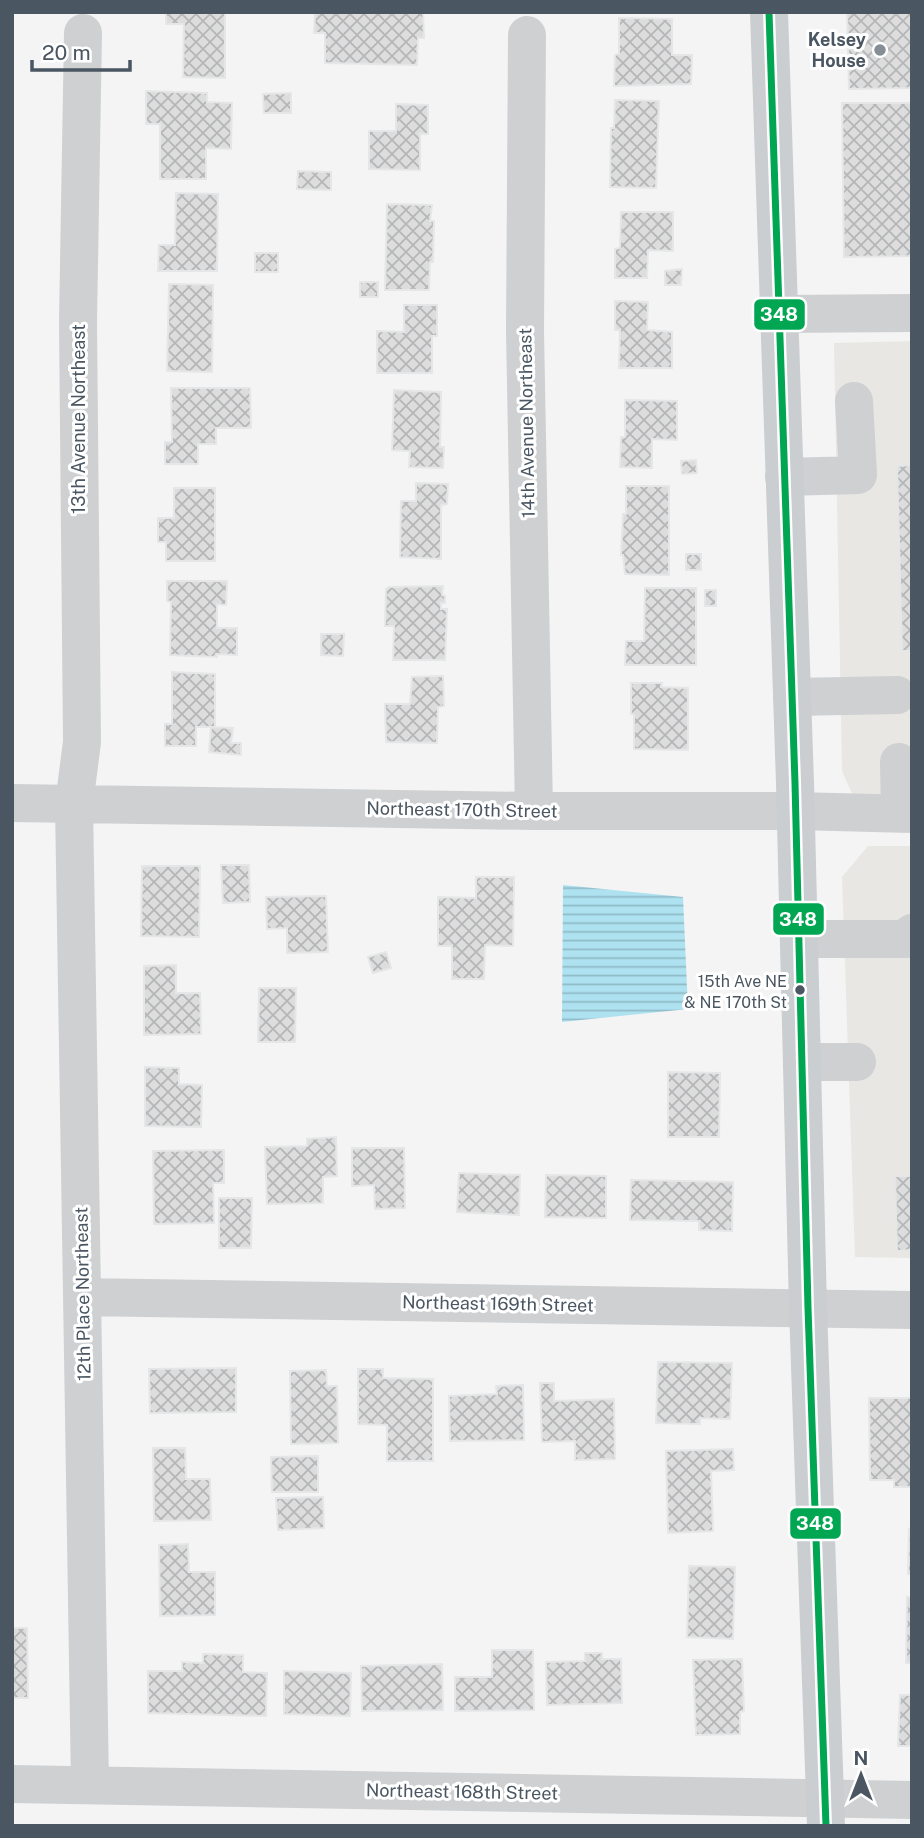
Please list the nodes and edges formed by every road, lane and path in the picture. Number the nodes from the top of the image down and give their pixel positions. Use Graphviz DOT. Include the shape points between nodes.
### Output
graph roads {
  1 [pos="769,12"];
  2 [pos="83,33"];
  3 [pos="527,35"];
  4 [pos="912,313"];
  5 [pos="779,314"];
  6 [pos="854,401"];
  7 [pos="785,477"];
  8 [pos="897,695"];
  9 [pos="792,697"];
  10 [pos="899,762"];
  11 [pos="12,803"];
  12 [pos="74,804"];
  13 [pos="534,811"];
  14 [pos="796,811"];
  15 [pos="906,814"];
  16 [pos="912,933"];
  17 [pos="799,939"];
  18 [pos="802,1062"];
  19 [pos="857,1062"];
  20 [pos="83,1297"];
  21 [pos="808,1308"];
  22 [pos="912,1310"];
  23 [pos="12,1784"];
  24 [pos="90,1784"];
  25 [pos="912,1800"];
  26 [pos="825,1813"];
  1 -- 5 [label="main road"];
  2 -- 12 [label="street, 13th Avenue Northeast" via="78,313 82,742"];
  3 -- 13 [label="street, 14th Avenue Northeast" via="525,331"];
  4 -- 5 [label="street"];
  5 -- 7 [label="main road"];
  6 -- 7 [label="street" via="858,475"];
  7 -- 9 [label="main road"];
  8 -- 9 [label="street"];
  9 -- 14 [label="main road"];
  10 -- 15 [label="street"];
  11 -- 12 [label="street, Northeast 170th Street"];
  12 -- 13 [label="street, Northeast 170th Street"];
  12 -- 20 [label="street, 12th Place Northeast"];
  13 -- 14 [label="street, Northeast 170th Street"];
  14 -- 15 [label="street, Northeast 170th Street"];
  14 -- 17 [label="main road"];
  16 -- 17 [label="street" via="906,939"];
  17 -- 18 [label="main road"];
  18 -- 19 [label="street"];
  18 -- 21 [label="main road"];
  20 -- 21 [label="street, Northeast 169th Street"];
  20 -- 24 [label="street, 12th Place Northeast"];
  21 -- 22 [label="street, Northeast 169th Street"];
  21 -- 26 [label="main road"];
  23 -- 24 [label="street, Northeast 168th Street"];
  24 -- 26 [label="street, Northeast 168th Street"];
  25 -- 26 [label="street, Northeast 168th Street"];
}
